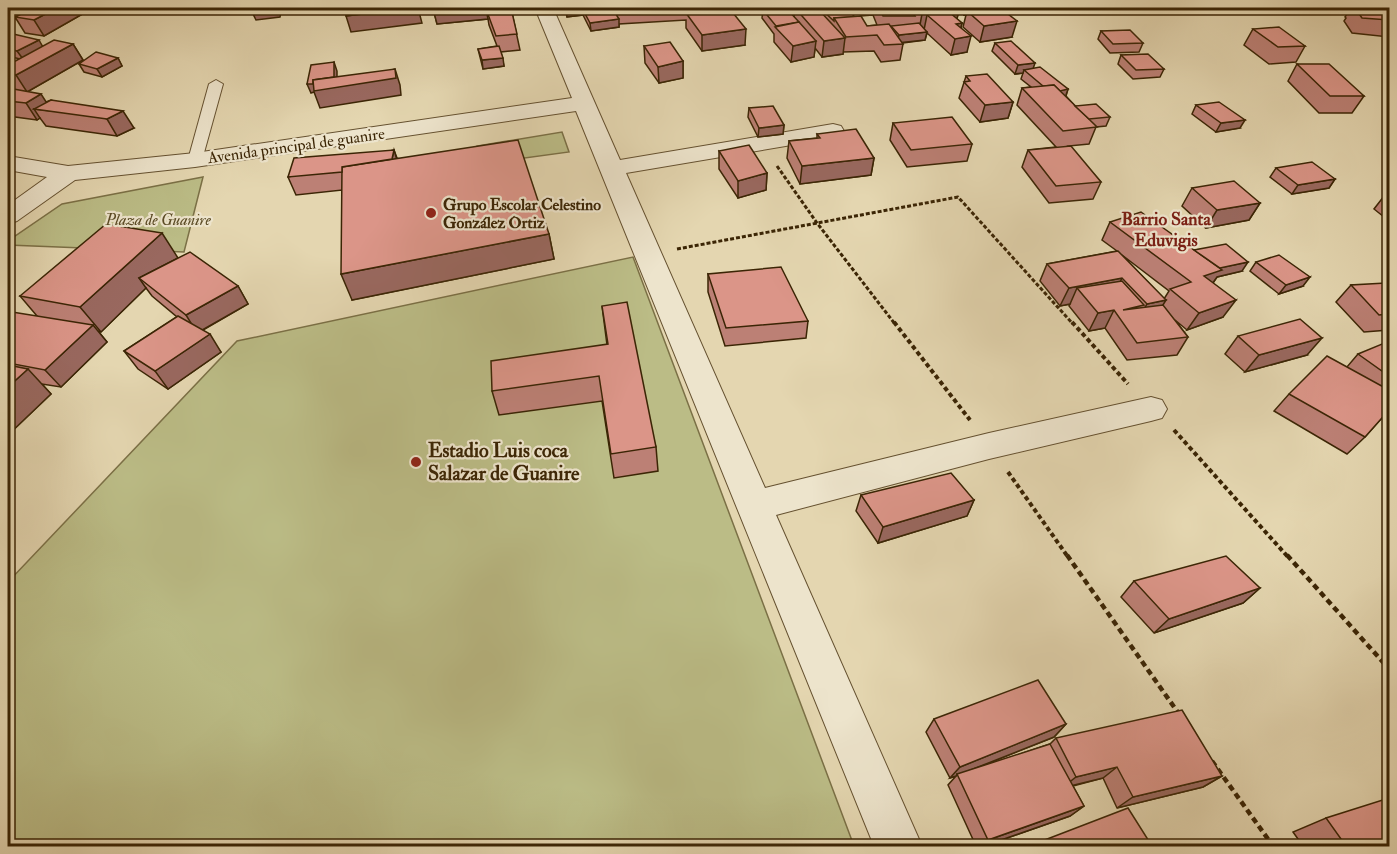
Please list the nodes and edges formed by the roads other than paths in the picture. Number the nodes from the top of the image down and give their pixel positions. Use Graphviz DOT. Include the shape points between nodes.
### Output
graph roads {
  1 [pos="24,8"];
  2 [pos="544,8"];
  3 [pos="8,16"];
  4 [pos="216,84"];
  5 [pos="584,103"];
  6 [pos="833,131"];
  7 [pos="195,160"];
  8 [pos="8,162"];
  9 [pos="612,168"];
  10 [pos="68,173"];
  11 [pos="8,216"];
  12 [pos="1151,409"];
  13 [pos="754,506"];
  14 [pos="898,846"];
  1 -- 3 [label="street"];
  2 -- 5 [label="street"];
  4 -- 7 [label="lane"];
  5 -- 7 [label="street, Avenida principal de guanire"];
  5 -- 9 [label="street"];
  6 -- 9 [label="street"];
  7 -- 10 [label="street, Avenida principal de guanire"];
  8 -- 10 [label="street, Avenida principal de guanire"];
  9 -- 13 [label="street"];
  10 -- 11 [label="street"];
  12 -- 13 [label="street"];
  13 -- 14 [label="street"];
}
